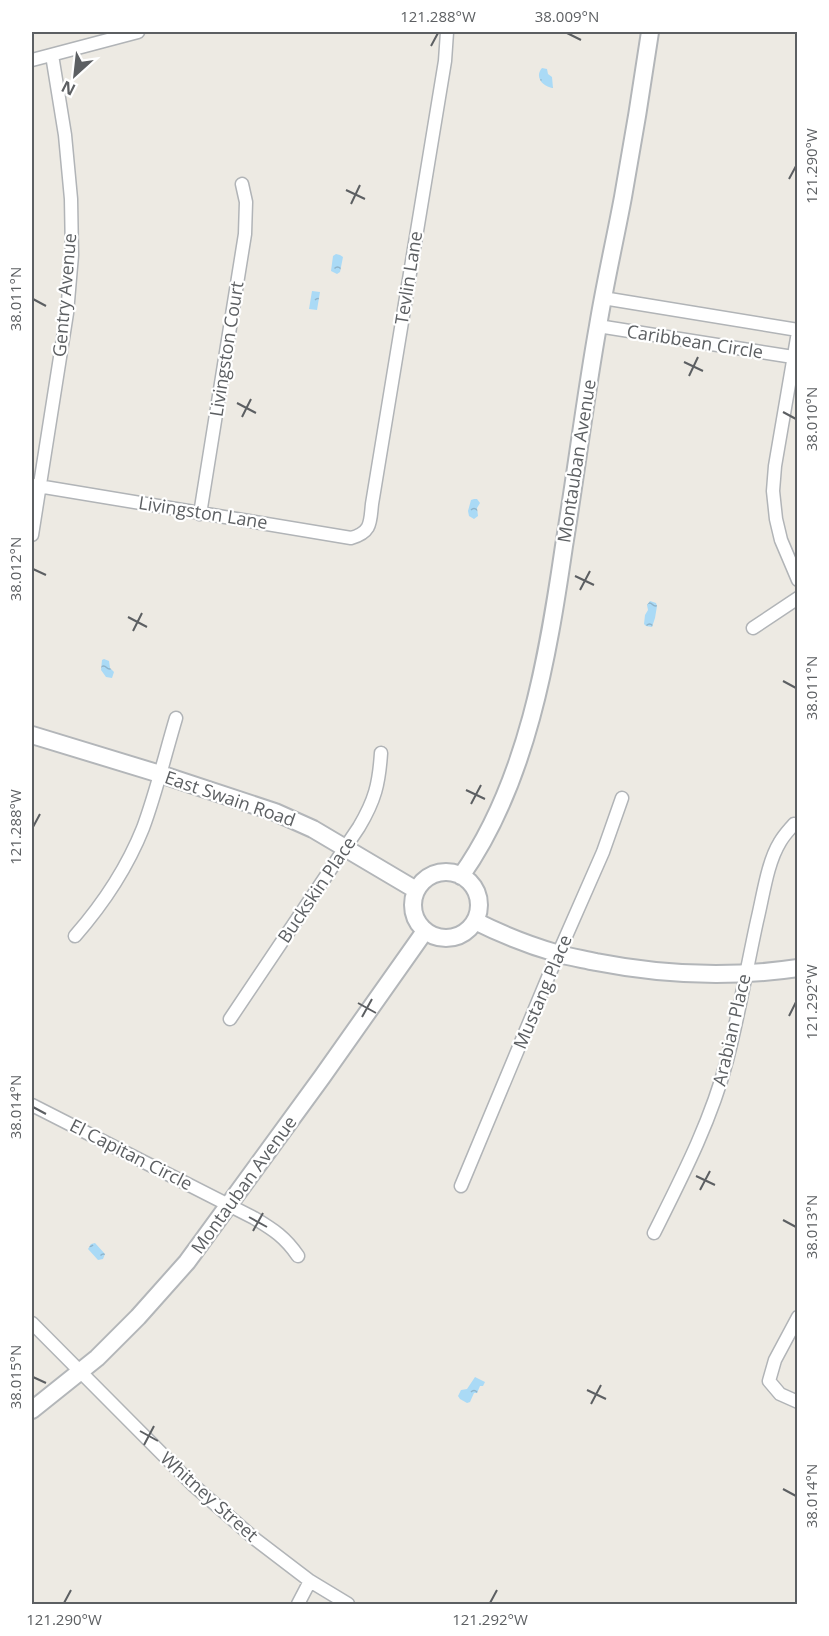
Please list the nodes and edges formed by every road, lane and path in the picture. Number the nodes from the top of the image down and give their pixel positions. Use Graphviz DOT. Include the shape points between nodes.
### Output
graph roads {
  1 [pos="138,32"];
  2 [pos="447,32"];
  3 [pos="650,32"];
  4 [pos="52,55"];
  5 [pos="32,60"];
  6 [pos="242,184"];
  7 [pos="603,298"];
  8 [pos="598,326"];
  9 [pos="798,331"];
  10 [pos="793,357"];
  11 [pos="36,486"];
  12 [pos="200,514"];
  13 [pos="370,525"];
  14 [pos="32,535"];
  15 [pos="798,580"];
  16 [pos="798,598"];
  17 [pos="753,628"];
  18 [pos="176,718"];
  19 [pos="32,735"];
  20 [pos="381,753"];
  21 [pos="160,774"];
  22 [pos="622,798"];
  23 [pos="794,824"];
  24 [pos="345,848"];
  25 [pos="461,876"];
  26 [pos="416,890"];
  27 [pos="475,921"];
  28 [pos="425,931"];
  29 [pos="75,936"];
  30 [pos="558,954"];
  31 [pos="798,968"];
  32 [pos="745,974"];
  33 [pos="230,1019"];
  34 [pos="32,1106"];
  35 [pos="461,1186"];
  36 [pos="230,1205"];
  37 [pos="654,1233"];
  38 [pos="298,1257"];
  39 [pos="798,1317"];
  40 [pos="32,1323"];
  41 [pos="81,1372"];
  42 [pos="798,1402"];
  43 [pos="32,1410"];
  44 [pos="310,1581"];
  45 [pos="298,1605"];
  46 [pos="348,1605"];
  1 -- 4 [label="street"];
  2 -- 13 [label="street, Tevlin Lane"];
  3 -- 7 [label="street, Montauban Avenue"];
  4 -- 5 [label="street"];
  4 -- 11 [label="street, Gentry Avenue" via="65,135 72,255 67,313"];
  6 -- 12 [label="street, Livingston Court" via="245,234"];
  7 -- 8 [label="street, Montauban Avenue"];
  7 -- 9 [label="street, Caribbean Circle"];
  8 -- 10 [label="street, Caribbean Circle"];
  8 -- 25 [label="street, Montauban Avenue" via="561,570 523,746 490,826"];
  9 -- 10 [label="street, Caribbean Circle"];
  10 -- 15 [label="street, Caribbean Circle" via="773,491 781,540"];
  11 -- 12 [label="street, Livingston Lane"];
  11 -- 14 [label="street, Gentry Avenue"];
  12 -- 13 [label="street, Livingston Lane" via="351,538 360,536"];
  16 -- 17 [label="street"];
  18 -- 21 [label="street"];
  19 -- 21 [label="street, East Swain Road"];
  20 -- 24 [label="street, Buckskin Place" via="379,781 370,808"];
  21 -- 24 [label="street, East Swain Road" via="275,812"];
  21 -- 29 [label="street" via="129,859"];
  22 -- 30 [label="street, Mustang Place"];
  23 -- 32 [label="street, Arabian Place" via="779,843 771,864"];
  24 -- 26 [label="street, East Swain Road"];
  24 -- 33 [label="street, Buckskin Place"];
  25 -- 26 [label="street" via="431,876"];
  25 -- 27 [label="street" via="476,891"];
  26 -- 28 [label="street" via="413,912"];
  27 -- 28 [label="street" via="458,936 447,938"];
  27 -- 30 [label="street" via="509,938"];
  28 -- 36 [label="street, Montauban Avenue"];
  30 -- 32 [label="street" via="658,971"];
  30 -- 35 [label="street, Mustang Place"];
  31 -- 32 [label="street"];
  32 -- 37 [label="street, Arabian Place" via="735,1030 714,1104"];
  34 -- 36 [label="street, El Capitan Circle"];
  36 -- 38 [label="street, El Capitan Circle" via="276,1231"];
  36 -- 41 [label="street, Montauban Avenue" via="188,1262"];
  39 -- 42 [label="street" via="775,1360 769,1381 780,1394"];
  40 -- 41 [label="street, Whitney Street"];
  41 -- 43 [label="street, Montauban Avenue"];
  41 -- 44 [label="street, Whitney Street" via="193,1485"];
  44 -- 45 [label="street"];
  44 -- 46 [label="street, Whitney Street"];
}
